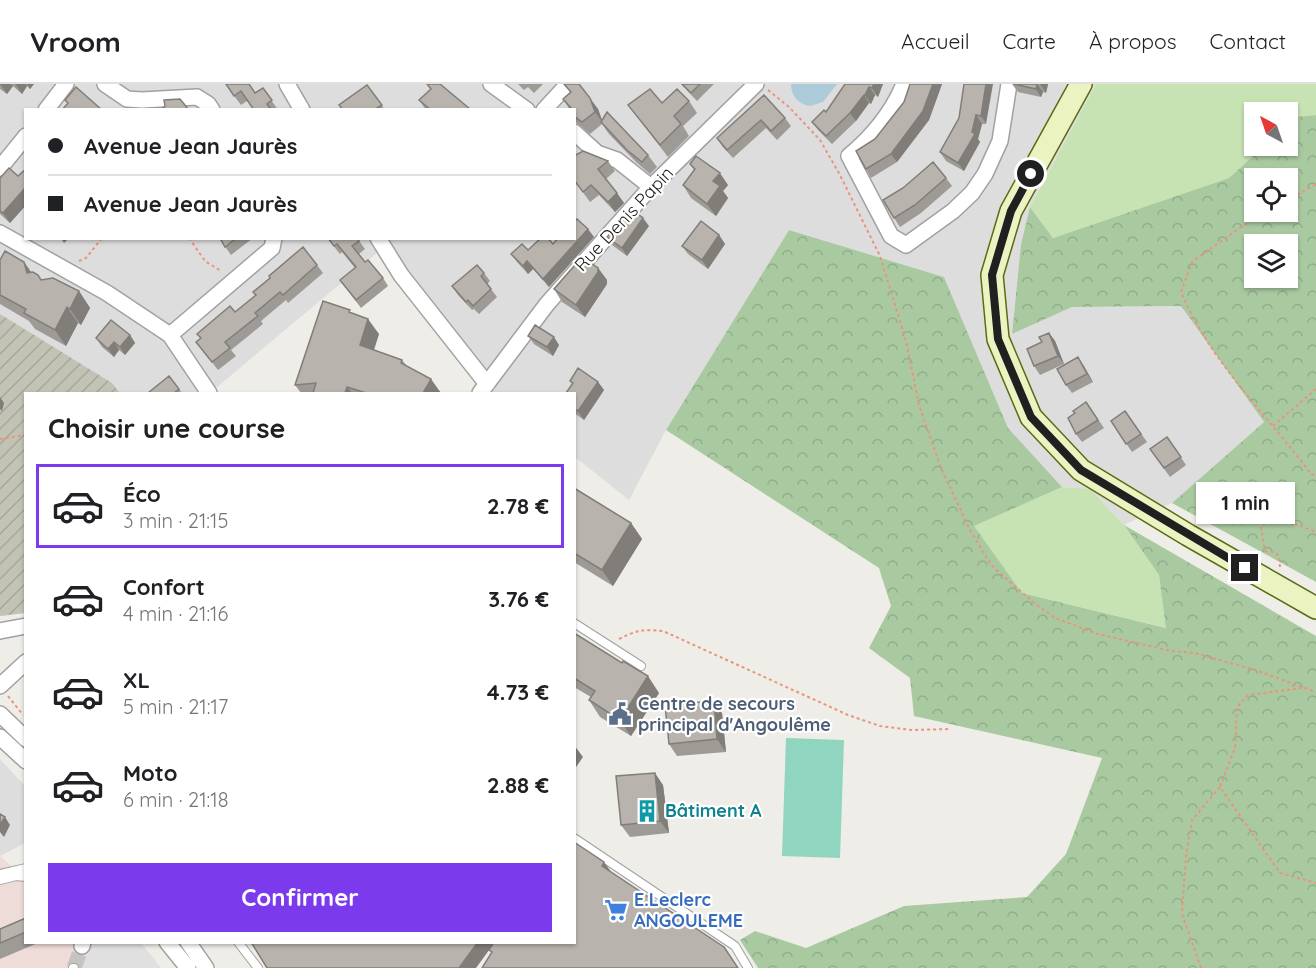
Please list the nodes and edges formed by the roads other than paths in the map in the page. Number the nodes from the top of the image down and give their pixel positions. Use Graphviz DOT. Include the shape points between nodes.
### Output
graph roads {
  1 [pos="66,84"];
  2 [pos="105,84"];
  3 [pos="287,84"];
  4 [pos="490,84"];
  5 [pos="568,84"];
  6 [pos="759,84"];
  7 [pos="904,84"];
  8 [pos="1009,84"];
  9 [pos="1081,84"];
  10 [pos="48,108"];
  11 [pos="211,108"];
  12 [pos="301,108"];
  13 [pos="524,108"];
  14 [pos="546,108"];
  15 [pos="576,134"];
  16 [pos="24,138"];
  17 [pos="0,168"];
  18 [pos="651,187"];
  19 [pos="0,233"];
  20 [pos="274,240"];
  21 [pos="379,240"];
  22 [pos="170,335"];
  23 [pos="483,388"];
  24 [pos="208,392"];
  25 [pos="1316,608"];
  26 [pos="576,624"];
  27 [pos="24,626"];
  28 [pos="0,631"];
  29 [pos="24,664"];
  30 [pos="642,666"];
  31 [pos="3,690"];
  32 [pos="0,714"];
  33 [pos="0,737"];
  34 [pos="24,737"];
  35 [pos="24,759"];
  36 [pos="576,839"];
  37 [pos="24,868"];
  38 [pos="0,874"];
  39 [pos="24,877"];
  40 [pos="0,880"];
  41 [pos="169,944"];
  42 [pos="189,944"];
  43 [pos="240,944"];
  44 [pos="188,968"];
  45 [pos="206,968"];
  46 [pos="258,968"];
  47 [pos="748,968"];
  1 -- 10 [label="street"];
  2 -- 11 [label="street" via="127,99 197,97"];
  3 -- 12 [label="street"];
  4 -- 13 [label="street"];
  5 -- 14 [label="street"];
  6 -- 18 [label="street, Rue Denis Papin"];
  7 -- 8 [label="street" via="896,104 849,156 891,236 906,245 972,193 1000,141"];
  9 -- 25 [label="main road" via="1011,211 992,275 998,339 1031,417 1081,470"];
  15 -- 18 [label="street" via="597,153 617,160"];
  16 -- 17 [label="street"];
  18 -- 23 [label="street, Rue Denis Papin" via="547,304"];
  19 -- 22 [label="street" via="107,293"];
  20 -- 22 [label="street" via="272,248"];
  21 -- 23 [label="street"];
  22 -- 24 [label="street"];
  26 -- 30 [label="lane"];
  27 -- 28 [label="street"];
  29 -- 31 [label="street"];
  32 -- 34 [label="street"];
  33 -- 35 [label="street"];
  36 -- 47 [label="lane" via="735,946"];
  37 -- 38 [label="lane"];
  39 -- 40 [label="lane"];
  41 -- 44 [label="street"];
  42 -- 45 [label="street"];
  43 -- 46 [label="lane"];
}
